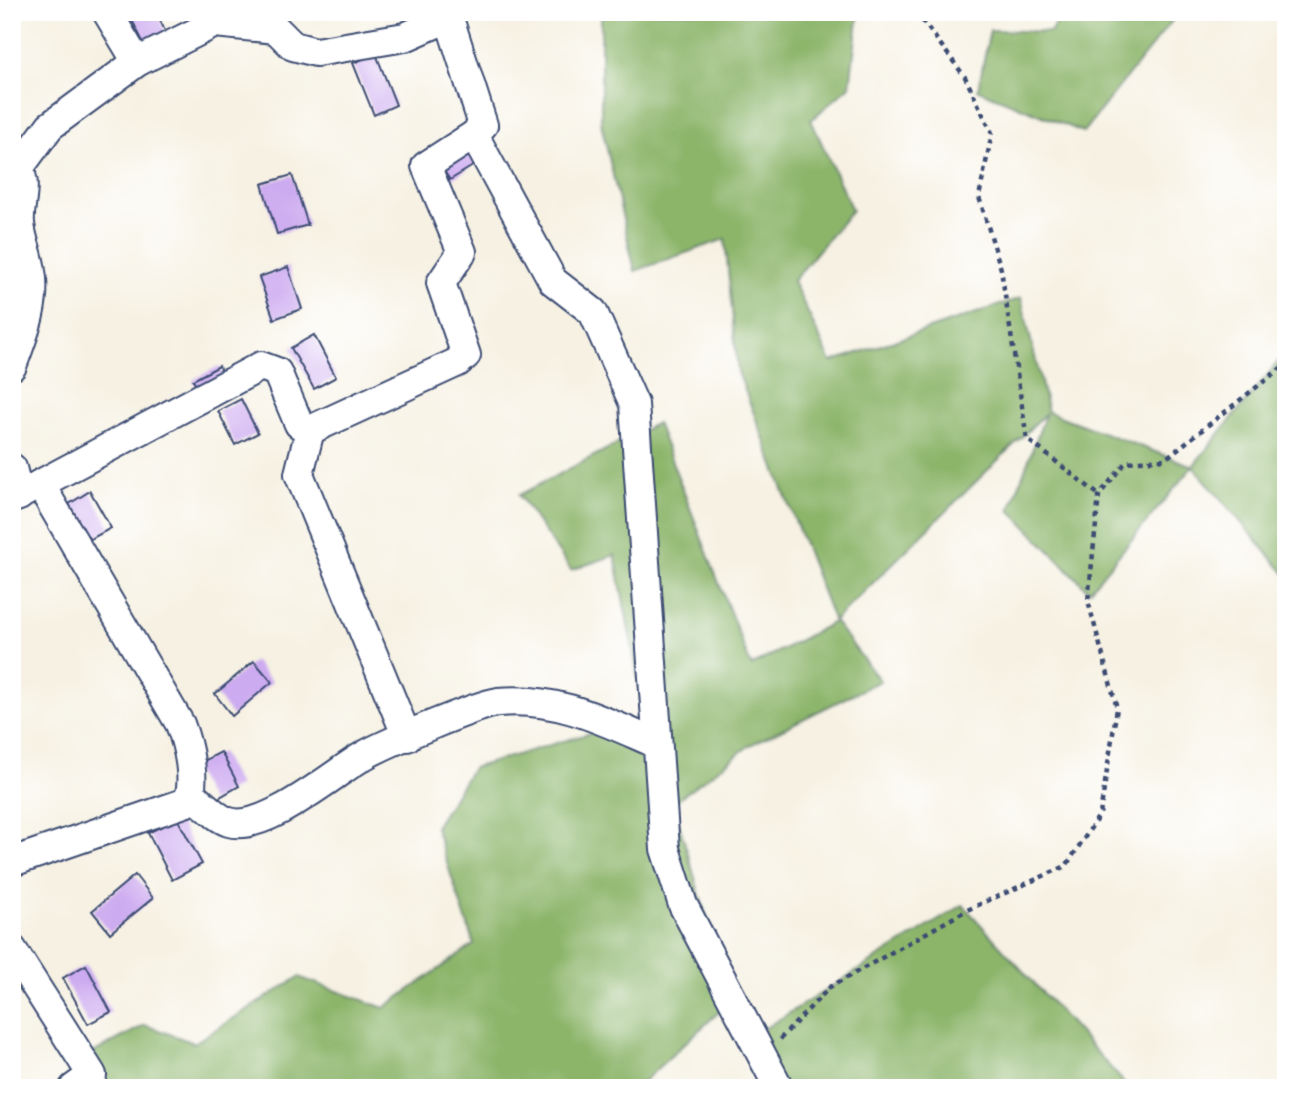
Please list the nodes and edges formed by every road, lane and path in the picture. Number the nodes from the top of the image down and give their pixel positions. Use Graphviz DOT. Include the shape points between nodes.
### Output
graph roads {
  1 [pos="107,12"];
  2 [pos="916,12"];
  3 [pos="447,15"];
  4 [pos="214,18"];
  5 [pos="137,62"];
  6 [pos="474,135"];
  7 [pos="16,165"];
  8 [pos="1286,364"];
  9 [pos="12,366"];
  10 [pos="310,430"];
  11 [pos="12,468"];
  12 [pos="24,493"];
  13 [pos="1099,495"];
  14 [pos="407,737"];
  15 [pos="655,743"];
  16 [pos="191,794"];
  17 [pos="12,862"];
  18 [pos="14,957"];
  19 [pos="762,1057"];
  20 [pos="88,1084"];
  21 [pos="779,1088"];
  1 -- 5 [label="street"];
  2 -- 13 [label="path" via="965,78 992,133 979,197 1001,269 1027,439"];
  3 -- 4 [label="street" via="405,37 316,52 293,46 275,29"];
  3 -- 6 [label="street" via="483,125"];
  4 -- 5 [label="street"];
  5 -- 7 [label="street" via="50,126"];
  6 -- 10 [label="street" via="426,166 462,252 441,283 466,355"];
  6 -- 15 [label="street" via="553,281 593,312 635,404"];
  7 -- 9 [label="street" via="24,187 19,223 32,273 30,317"];
  8 -- 13 [label="path" via="1166,459 1126,462"];
  10 -- 12 [label="street" via="299,424 277,372 261,366"];
  10 -- 14 [label="street" via="299,474"];
  11 -- 12 [label="street"];
  12 -- 16 [label="street" via="180,724 187,743"];
  13 -- 19 [label="path" via="1087,601 1117,708 1100,814 1066,866 967,910 830,987"];
  14 -- 15 [label="street" via="495,702 534,700 578,710"];
  14 -- 16 [label="street" via="362,756 290,805 247,823 229,822"];
  15 -- 19 [label="street" via="665,849 683,905"];
  16 -- 17 [label="street" via="187,802"];
  18 -- 20 [label="street"];
  19 -- 21 [label="street"];
}
